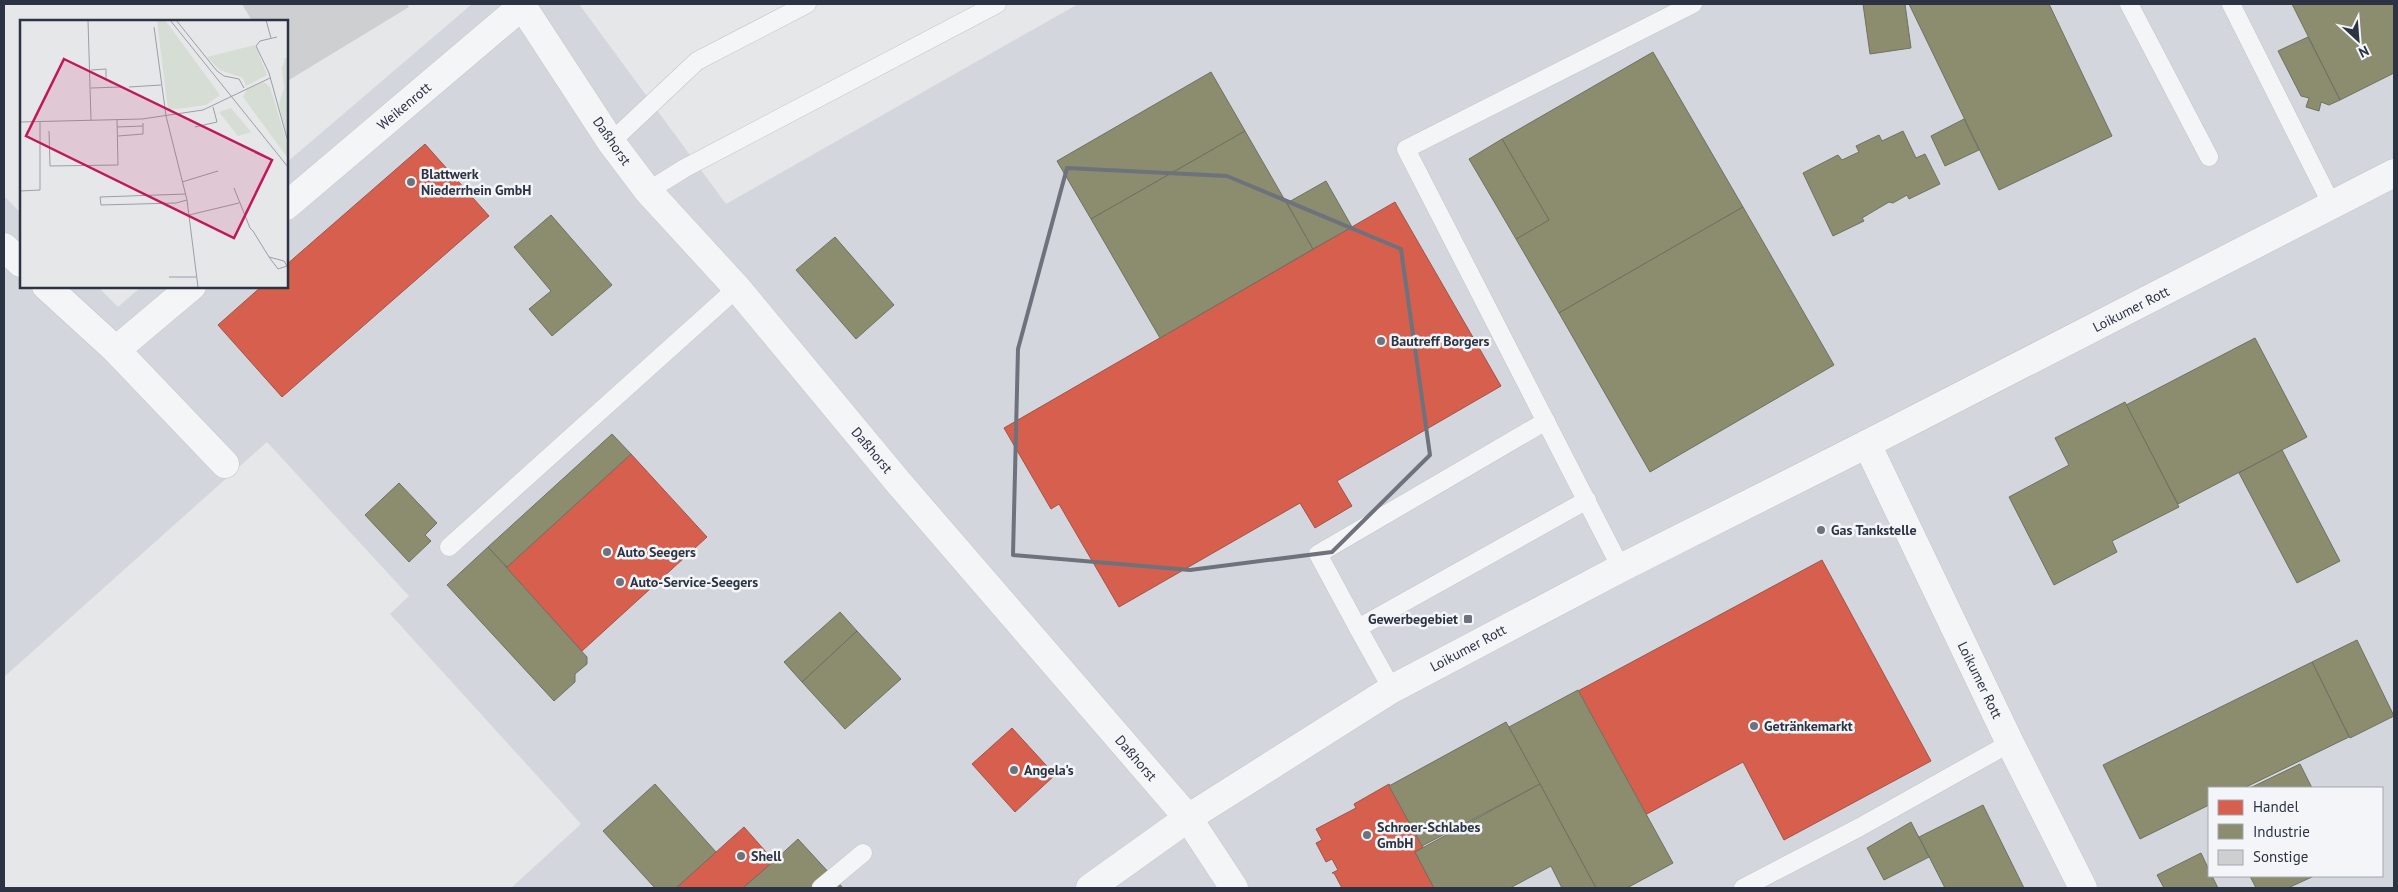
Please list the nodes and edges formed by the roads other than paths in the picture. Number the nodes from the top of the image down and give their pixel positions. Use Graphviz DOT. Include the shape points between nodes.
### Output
graph roads {
  1 [pos="807,4"];
  2 [pos="997,4"];
  3 [pos="1693,4"];
  4 [pos="2129,4"];
  5 [pos="2231,4"];
  6 [pos="522,5"];
  7 [pos="611,142"];
  8 [pos="2209,157"];
  9 [pos="2394,173"];
  10 [pos="648,191"];
  11 [pos="288,204"];
  12 [pos="2332,205"];
  13 [pos="4,247"];
  14 [pos="20,262"];
  15 [pos="48,288"];
  16 [pos="190,288"];
  17 [pos="737,288"];
  18 [pos="116,350"];
  19 [pos="1546,421"];
  20 [pos="1867,444"];
  21 [pos="225,464"];
  22 [pos="1587,500"];
  23 [pos="449,547"];
  24 [pos="1621,568"];
  25 [pos="1358,628"];
  26 [pos="1392,689"];
  27 [pos="2010,743"];
  28 [pos="1188,818"];
  29 [pos="863,853"];
  30 [pos="822,888"];
  31 [pos="1090,888"];
  32 [pos="1234,888"];
  33 [pos="1743,888"];
  34 [pos="2083,888"];
  1 -- 7 [label="lane" via="697,60"];
  2 -- 10 [label="lane" via="685,168"];
  3 -- 19 [label="lane" via="1406,149"];
  4 -- 8 [label="lane"];
  5 -- 12 [label="lane"];
  6 -- 7 [label="street, Daßhorst"];
  6 -- 11 [label="street, Weikenrott"];
  7 -- 10 [label="street, Daßhorst"];
  9 -- 12 [label="street, Loikumer Rott"];
  10 -- 17 [label="street, Daßhorst"];
  12 -- 20 [label="street, Loikumer Rott"];
  13 -- 14 [label="street"];
  15 -- 18 [label="street"];
  16 -- 18 [label="street"];
  17 -- 23 [label="lane"];
  17 -- 28 [label="street, Daßhorst" via="894,477"];
  18 -- 21 [label="street"];
  19 -- 22 [label="lane"];
  19 -- 25 [label="lane" via="1318,554"];
  20 -- 24 [label="street, Loikumer Rott"];
  20 -- 27 [label="street, Loikumer Rott"];
  22 -- 24 [label="lane"];
  22 -- 25 [label="lane"];
  24 -- 26 [label="street, Loikumer Rott"];
  25 -- 26 [label="lane"];
  26 -- 28 [label="street, Loikumer Rott"];
  27 -- 33 [label="lane"];
  27 -- 34 [label="street, Loikumer Rott"];
  28 -- 31 [label="street, Loikumer Rott"];
  28 -- 32 [label="street, Daßhorst"];
  29 -- 30 [label="lane"];
}
